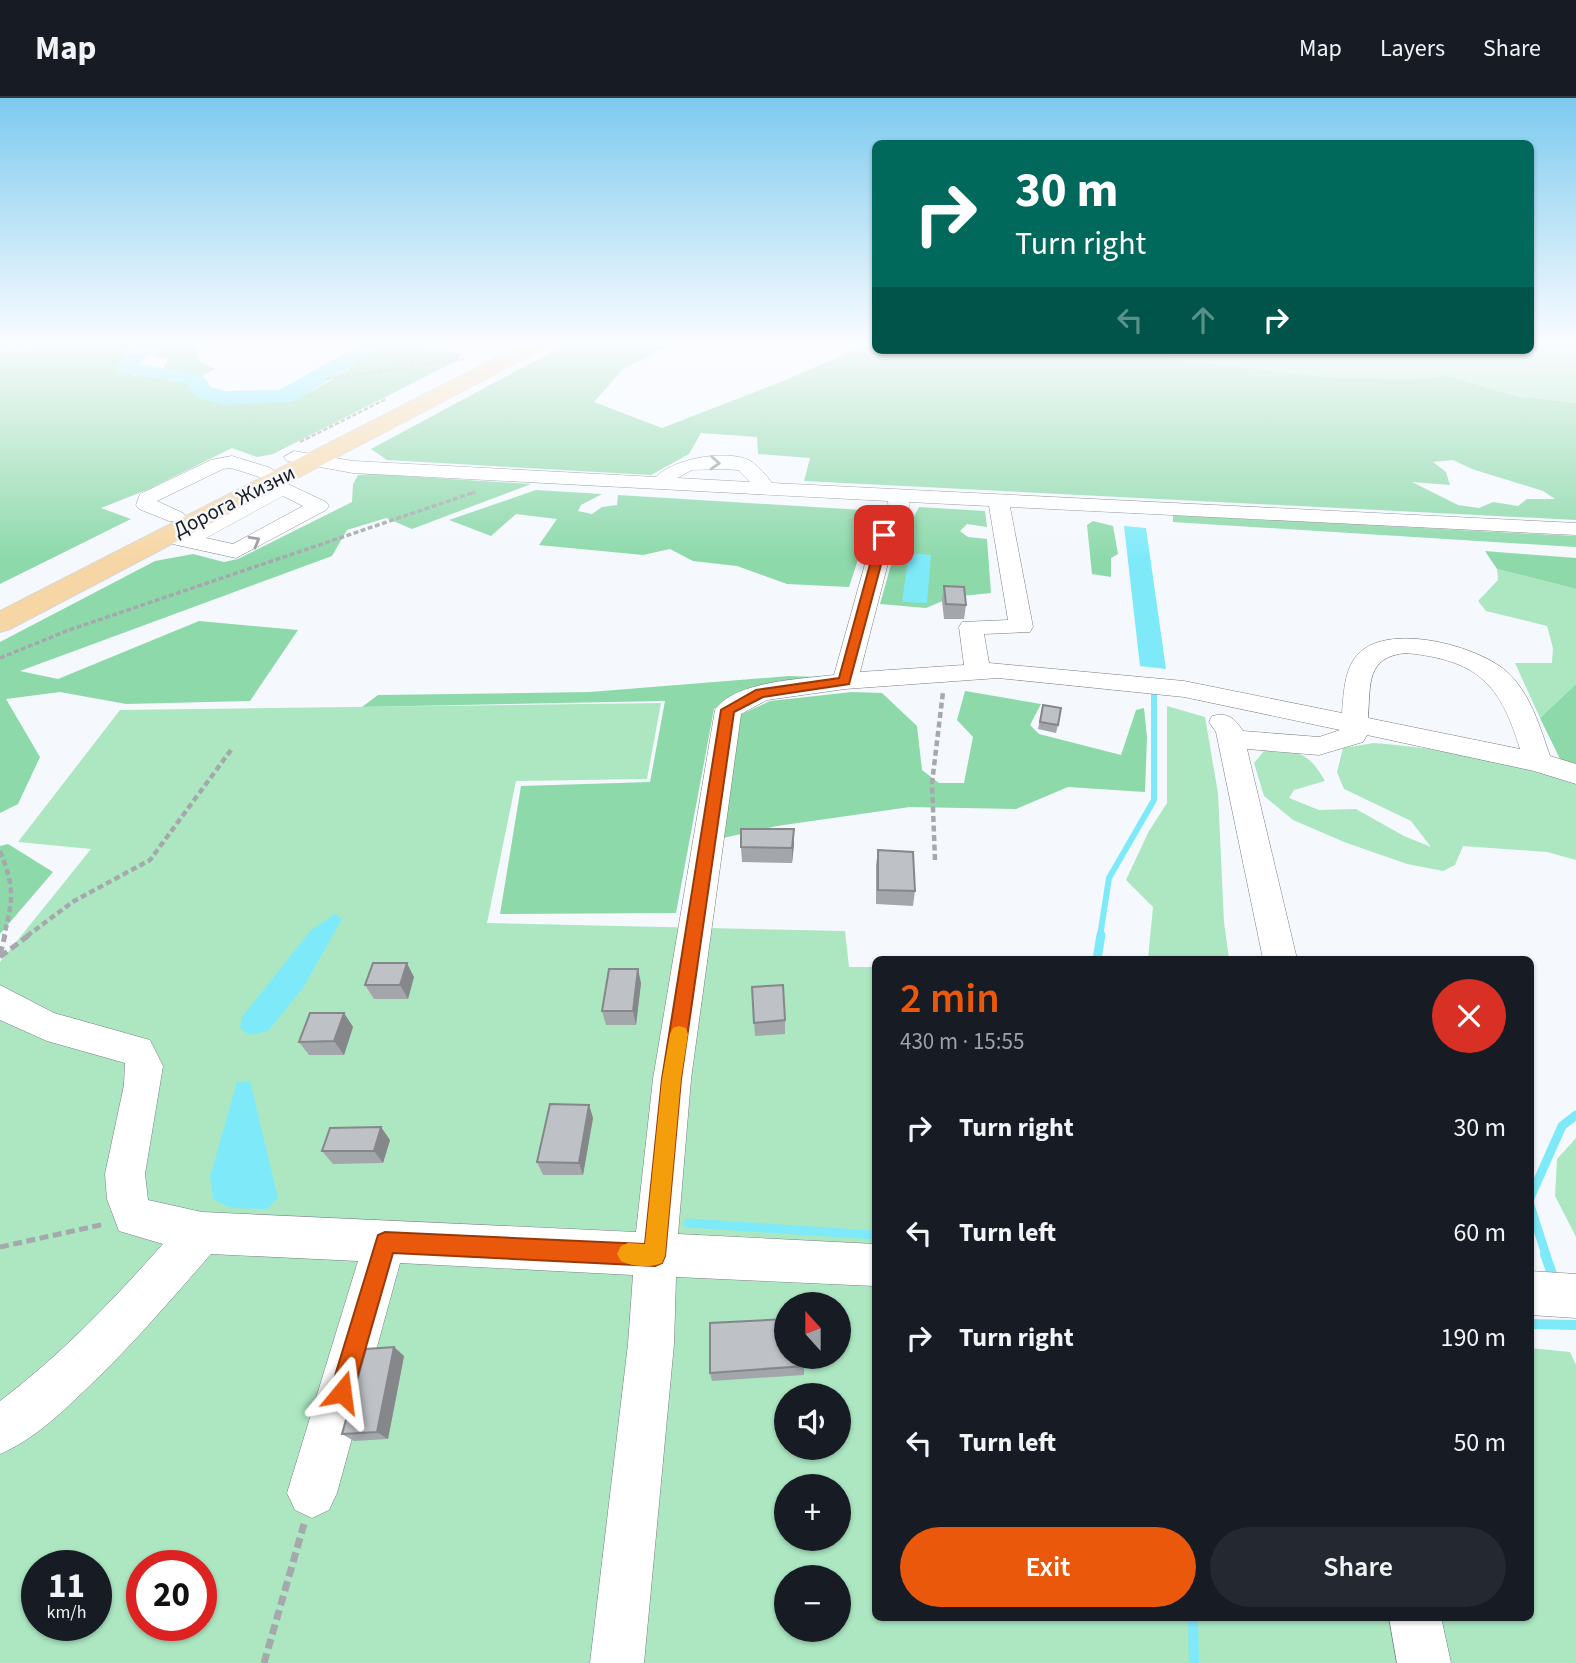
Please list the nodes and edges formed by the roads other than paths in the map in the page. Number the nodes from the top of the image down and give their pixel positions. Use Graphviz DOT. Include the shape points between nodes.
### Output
graph roads {
  1 [pos="385,414"];
  2 [pos="393,414"];
  3 [pos="303,458"];
  4 [pos="265,477"];
  5 [pos="898,495"];
  6 [pos="998,499"];
  7 [pos="172,526"];
  8 [pos="1576,529"];
  9 [pos="0,607"];
  10 [pos="0,623"];
  11 [pos="978,671"];
  12 [pos="845,681"];
  13 [pos="1185,689"];
  14 [pos="1355,723"];
  15 [pos="1231,739"];
  16 [pos="1538,762"];
  17 [pos="1576,774"];
  18 [pos="1279,956"];
  19 [pos="0,1000"];
  20 [pos="202,1233"];
  21 [pos="385,1242"];
  22 [pos="655,1256"];
  23 [pos="872,1265"];
  24 [pos="1534,1293"];
  25 [pos="1576,1296"];
  26 [pos="0,1430"];
  27 [pos="312,1493"];
  28 [pos="1416,1621"];
  29 [pos="617,1663"];
  30 [pos="1424,1663"];
  1 -- 3 [label="main road, Дорога Жизни"];
  2 -- 3 [label="main road, Дорога Жизни"];
  3 -- 4 [label="main road, Дорога Жизни"];
  3 -- 5 [label="street" via="353,467"];
  4 -- 7 [label="main road, Дорога Жизни"];
  4 -- 7 [label="street" via="232,462 218,464 147,498 146,505"];
  7 -- 4 [label="street, one-way" via="236,551 319,506"];
  5 -- 6 [label="street"];
  5 -- 12 [label="street" via="899,516 884,535"];
  6 -- 8 [label="street"];
  6 -- 11 [label="street" via="1021,627 971,627"];
  7 -- 9 [label="main road, Дорога Жизни"];
  7 -- 10 [label="main road, Дорога Жизни"];
  11 -- 12 [label="street"];
  11 -- 13 [label="street"];
  12 -- 22 [label="street" via="760,693 728,710 672,1079"];
  13 -- 14 [label="street"];
  13 -- 15 [label="street" via="1210,707"];
  14 -- 15 [label="street" via="1353,736 1319,746"];
  14 -- 16 [label="street"];
  14 -- 16 [label="street" via="1362,667 1380,649 1418,645 1459,655 1496,676 1518,704"];
  15 -- 18 [label="street"];
  16 -- 17 [label="street"];
  19 -- 20 [label="street" via="47,1026 137,1051 145,1066 144,1085 125,1174 127,1199 134,1217"];
  20 -- 21 [label="street"];
  20 -- 26 [label="street" via="106,1340"];
  21 -- 22 [label="street"];
  21 -- 27 [label="street"];
  22 -- 23 [label="street"];
  22 -- 29 [label="street" via="650,1357"];
  24 -- 25 [label="street"];
  28 -- 30 [label="street"];
}
